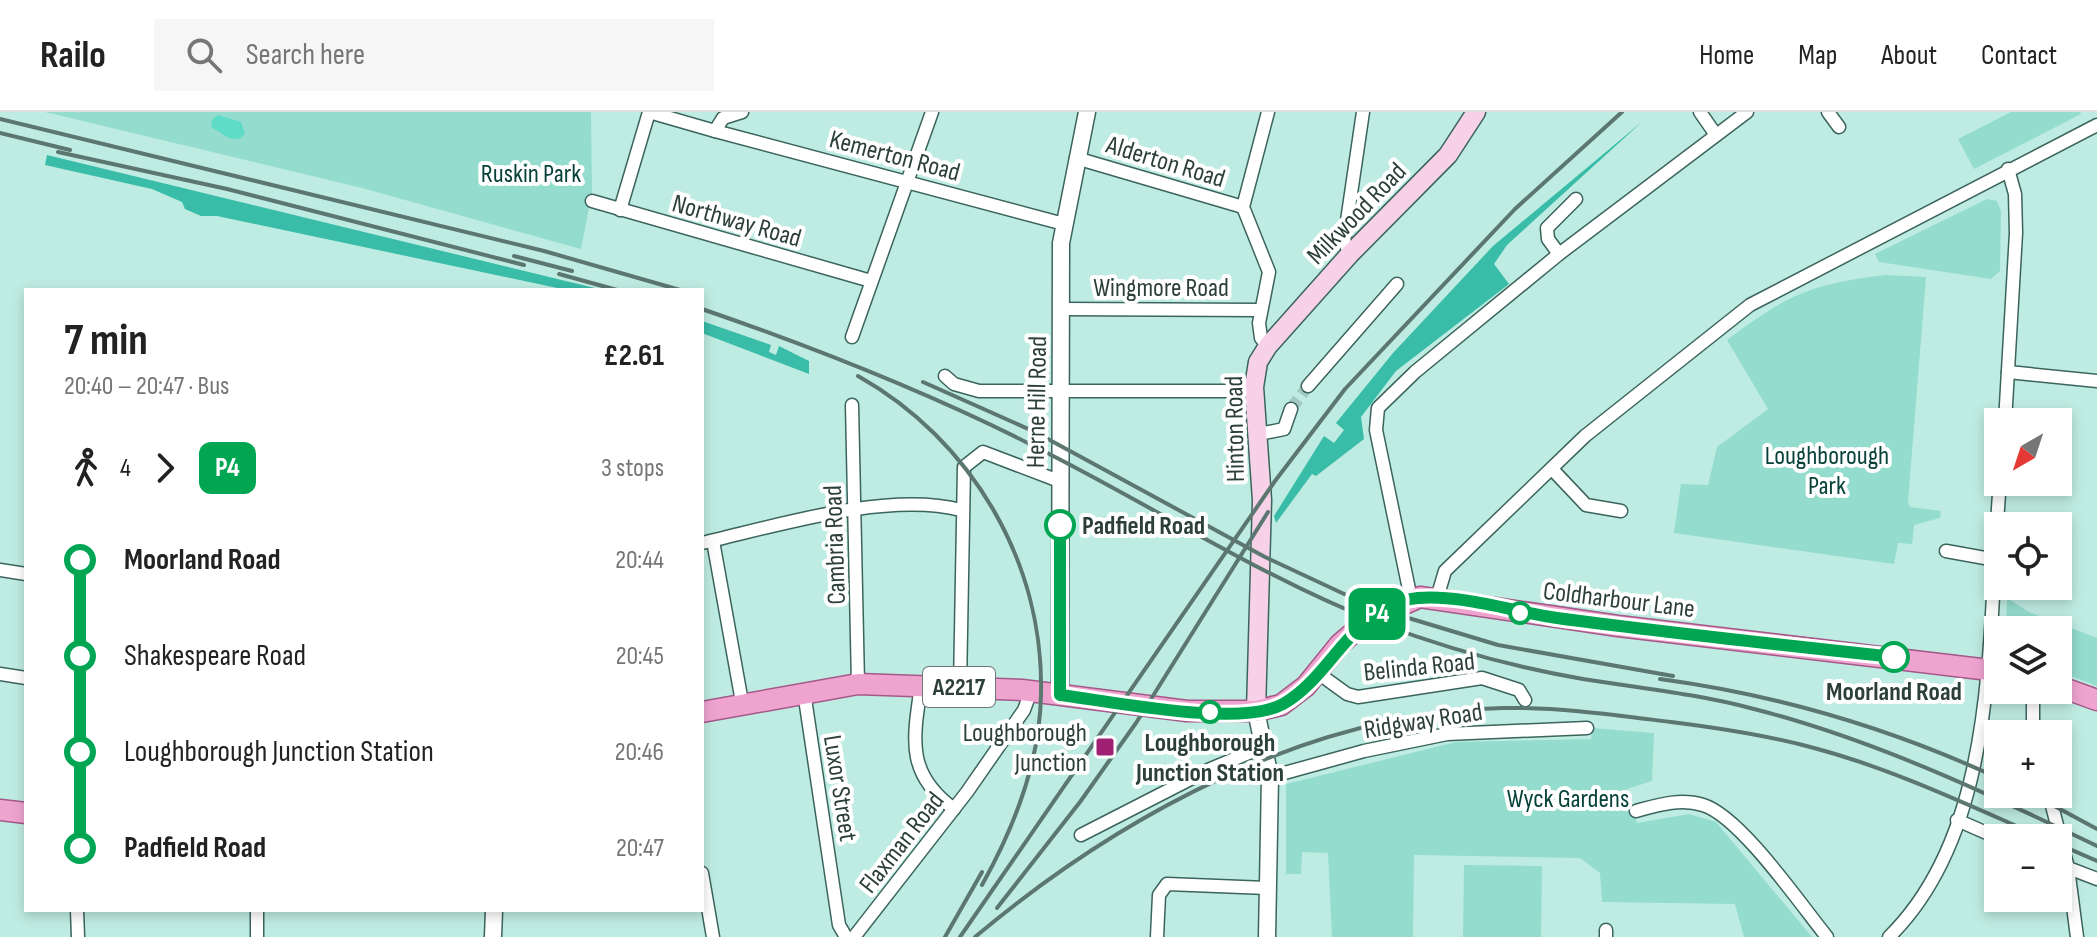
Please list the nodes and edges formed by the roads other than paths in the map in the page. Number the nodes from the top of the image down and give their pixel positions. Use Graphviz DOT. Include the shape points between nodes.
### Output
graph roads {
  1 [pos="649,112"];
  2 [pos="742,112"];
  3 [pos="932,112"];
  4 [pos="1087,112"];
  5 [pos="1268,112"];
  6 [pos="1363,112"];
  7 [pos="1476,112"];
  8 [pos="1700,112"];
  9 [pos="1747,112"];
  10 [pos="1828,112"];
  11 [pos="2097,125"];
  12 [pos="1839,127"];
  13 [pos="715,131"];
  14 [pos="1716,135"];
  15 [pos="1076,158"];
  16 [pos="2008,169"];
  17 [pos="907,181"];
  18 [pos="1576,199"];
  19 [pos="592,201"];
  20 [pos="1243,207"];
  21 [pos="620,210"];
  22 [pos="1064,224"];
  23 [pos="1350,254"];
  24 [pos="1559,254"];
  25 [pos="871,281"];
  26 [pos="1397,284"];
  27 [pos="1061,309"];
  28 [pos="1260,310"];
  29 [pos="852,337"];
  30 [pos="1268,346"];
  31 [pos="2008,372"];
  32 [pos="945,376"];
  33 [pos="2097,381"];
  34 [pos="1308,386"];
  35 [pos="1254,387"];
  36 [pos="1060,390"];
  37 [pos="852,405"];
  38 [pos="2006,408"];
  39 [pos="1291,409"];
  40 [pos="1259,434"];
  41 [pos="1552,469"];
  42 [pos="1059,481"];
  43 [pos="856,508"];
  44 [pos="961,510"];
  45 [pos="1621,511"];
  46 [pos="707,542"];
  47 [pos="1946,551"];
  48 [pos="1984,558"];
  49 [pos="0,570"];
  50 [pos="24,574"];
  51 [pos="1437,598"];
  52 [pos="1411,599"];
  53 [pos="1984,668"];
  54 [pos="1318,673"];
  55 [pos="0,674"];
  56 [pos="24,678"];
  57 [pos="858,684"];
  58 [pos="921,686"];
  59 [pos="960,687"];
  60 [pos="1031,691"];
  61 [pos="2072,691"];
  62 [pos="804,692"];
  63 [pos="1060,695"];
  64 [pos="1525,700"];
  65 [pos="2097,700"];
  66 [pos="742,702"];
  67 [pos="1985,704"];
  68 [pos="1256,711"];
  69 [pos="704,712"];
  70 [pos="1587,728"];
  71 [pos="1263,747"];
  72 [pos="1270,777"];
  73 [pos="954,809"];
  74 [pos="0,810"];
  75 [pos="1636,811"];
  76 [pos="24,813"];
  77 [pos="1957,820"];
  78 [pos="1984,832"];
  79 [pos="1081,835"];
  80 [pos="2072,869"];
  81 [pos="2097,879"];
  82 [pos="704,885"];
  83 [pos="1267,888"];
  84 [pos="77,912"];
  85 [pos="257,912"];
  86 [pos="494,912"];
  87 [pos="2072,912"];
  88 [pos="78,937"];
  89 [pos="257,937"];
  90 [pos="493,937"];
  91 [pos="713,937"];
  92 [pos="846,937"];
  93 [pos="854,937"];
  94 [pos="1157,937"];
  95 [pos="1267,937"];
  96 [pos="1827,937"];
  97 [pos="1889,937"];
  98 [pos="2077,937"];
  1 -- 13 [label="street, Kemerton Road"];
  1 -- 21 [label="street"];
  2 -- 13 [label="street" via="721,119"];
  3 -- 17 [label="street"];
  4 -- 15 [label="street, Herne Hill Road"];
  5 -- 20 [label="street"];
  6 -- 23 [label="street" via="1344,241"];
  7 -- 23 [label="main road, Milkwood Road" via="1448,155"];
  8 -- 14 [label="street"];
  9 -- 14 [label="street"];
  10 -- 12 [label="street"];
  11 -- 16 [label="street"];
  13 -- 17 [label="street, Kemerton Road"];
  14 -- 24 [label="street"];
  15 -- 20 [label="street, Alderton Road"];
  15 -- 22 [label="street, Herne Hill Road"];
  16 -- 31 [label="street" via="2016,212"];
  16 -- 41 [label="street" via="1750,305 1641,388"];
  17 -- 22 [label="street, Kemerton Road"];
  17 -- 25 [label="street"];
  18 -- 24 [label="street" via="1547,228"];
  19 -- 21 [label="street, Northway Road"];
  20 -- 28 [label="street, Hinton Road" via="1269,272"];
  21 -- 25 [label="street, Northway Road"];
  22 -- 27 [label="street, Herne Hill Road"];
  23 -- 30 [label="main road, Milkwood Road"];
  24 -- 52 [label="street" via="1378,408 1376,430"];
  25 -- 29 [label="street"];
  26 -- 34 [label="street"];
  27 -- 28 [label="street, Wingmore Road"];
  27 -- 36 [label="street, Herne Hill Road"];
  28 -- 30 [label="street, Hinton Road" via="1259,332"];
  30 -- 35 [label="main road, Hinton Road" via="1258,362"];
  31 -- 33 [label="street"];
  31 -- 38 [label="street"];
  32 -- 36 [label="street" via="979,391"];
  35 -- 36 [label="street"];
  35 -- 40 [label="main road, Hinton Road"];
  36 -- 42 [label="street, Herne Hill Road"];
  37 -- 43 [label="street, Cambria Road"];
  39 -- 40 [label="street" via="1284,429"];
  40 -- 68 [label="main road, Hinton Road"];
  41 -- 45 [label="street" via="1586,505"];
  41 -- 51 [label="street" via="1445,571"];
  42 -- 44 [label="street" via="983,452 964,467"];
  42 -- 63 [label="street, Herne Hill Road"];
  43 -- 44 [label="street"];
  43 -- 46 [label="street"];
  43 -- 57 [label="street, Cambria Road"];
  44 -- 59 [label="street"];
  46 -- 66 [label="street"];
  47 -- 48 [label="street"];
  49 -- 50 [label="street"];
  51 -- 52 [label="main road, Coldharbour Lane / A2217"];
  51 -- 53 [label="main road, Coldharbour Lane / A2217" via="1604,624"];
  52 -- 54 [label="main road, Coldharbour Lane / A2217" via="1379,612 1353,631"];
  54 -- 64 [label="street, Belinda Road" via="1358,697 1482,678 1519,690"];
  54 -- 68 [label="main road, Coldharbour Lane / A2217" via="1281,705"];
  55 -- 56 [label="street"];
  57 -- 58 [label="main road, Coldharbour Lane / A2217"];
  57 -- 62 [label="main road, Coldharbour Lane / A2217"];
  58 -- 59 [label="main road, Coldharbour Lane / A2217"];
  58 -- 73 [label="street" via="915,731 922,774 929,789"];
  59 -- 60 [label="main road, Coldharbour Lane / A2217"];
  60 -- 63 [label="main road, Coldharbour Lane / A2217"];
  60 -- 73 [label="street, Flaxman Road" via="1024,710"];
  61 -- 65 [label="main road"];
  62 -- 66 [label="main road, Coldharbour Lane / A2217"];
  62 -- 92 [label="street, Luxor Street" via="839,925"];
  63 -- 68 [label="main road, Coldharbour Lane / A2217" via="1187,711"];
  66 -- 69 [label="main road, Coldharbour Lane / A2217"];
  67 -- 77 [label="street"];
  68 -- 71 [label="street"];
  70 -- 72 [label="street, Ridgway Road" via="1447,734"];
  71 -- 72 [label="street"];
  71 -- 79 [label="street" via="1212,767"];
  72 -- 83 [label="street"];
  73 -- 93 [label="street, Flaxman Road"];
  74 -- 76 [label="main road"];
  75 -- 96 [label="street" via="1679,802 1716,810 1741,832"];
  77 -- 78 [label="street"];
  77 -- 97 [label="street" via="1925,894"];
  80 -- 81 [label="street"];
  82 -- 91 [label="street"];
  83 -- 94 [label="street" via="1167,884 1159,895"];
  83 -- 95 [label="street"];
  84 -- 88 [label="street"];
  85 -- 89 [label="street"];
  86 -- 90 [label="street"];
  87 -- 98 [label="street"];
}
